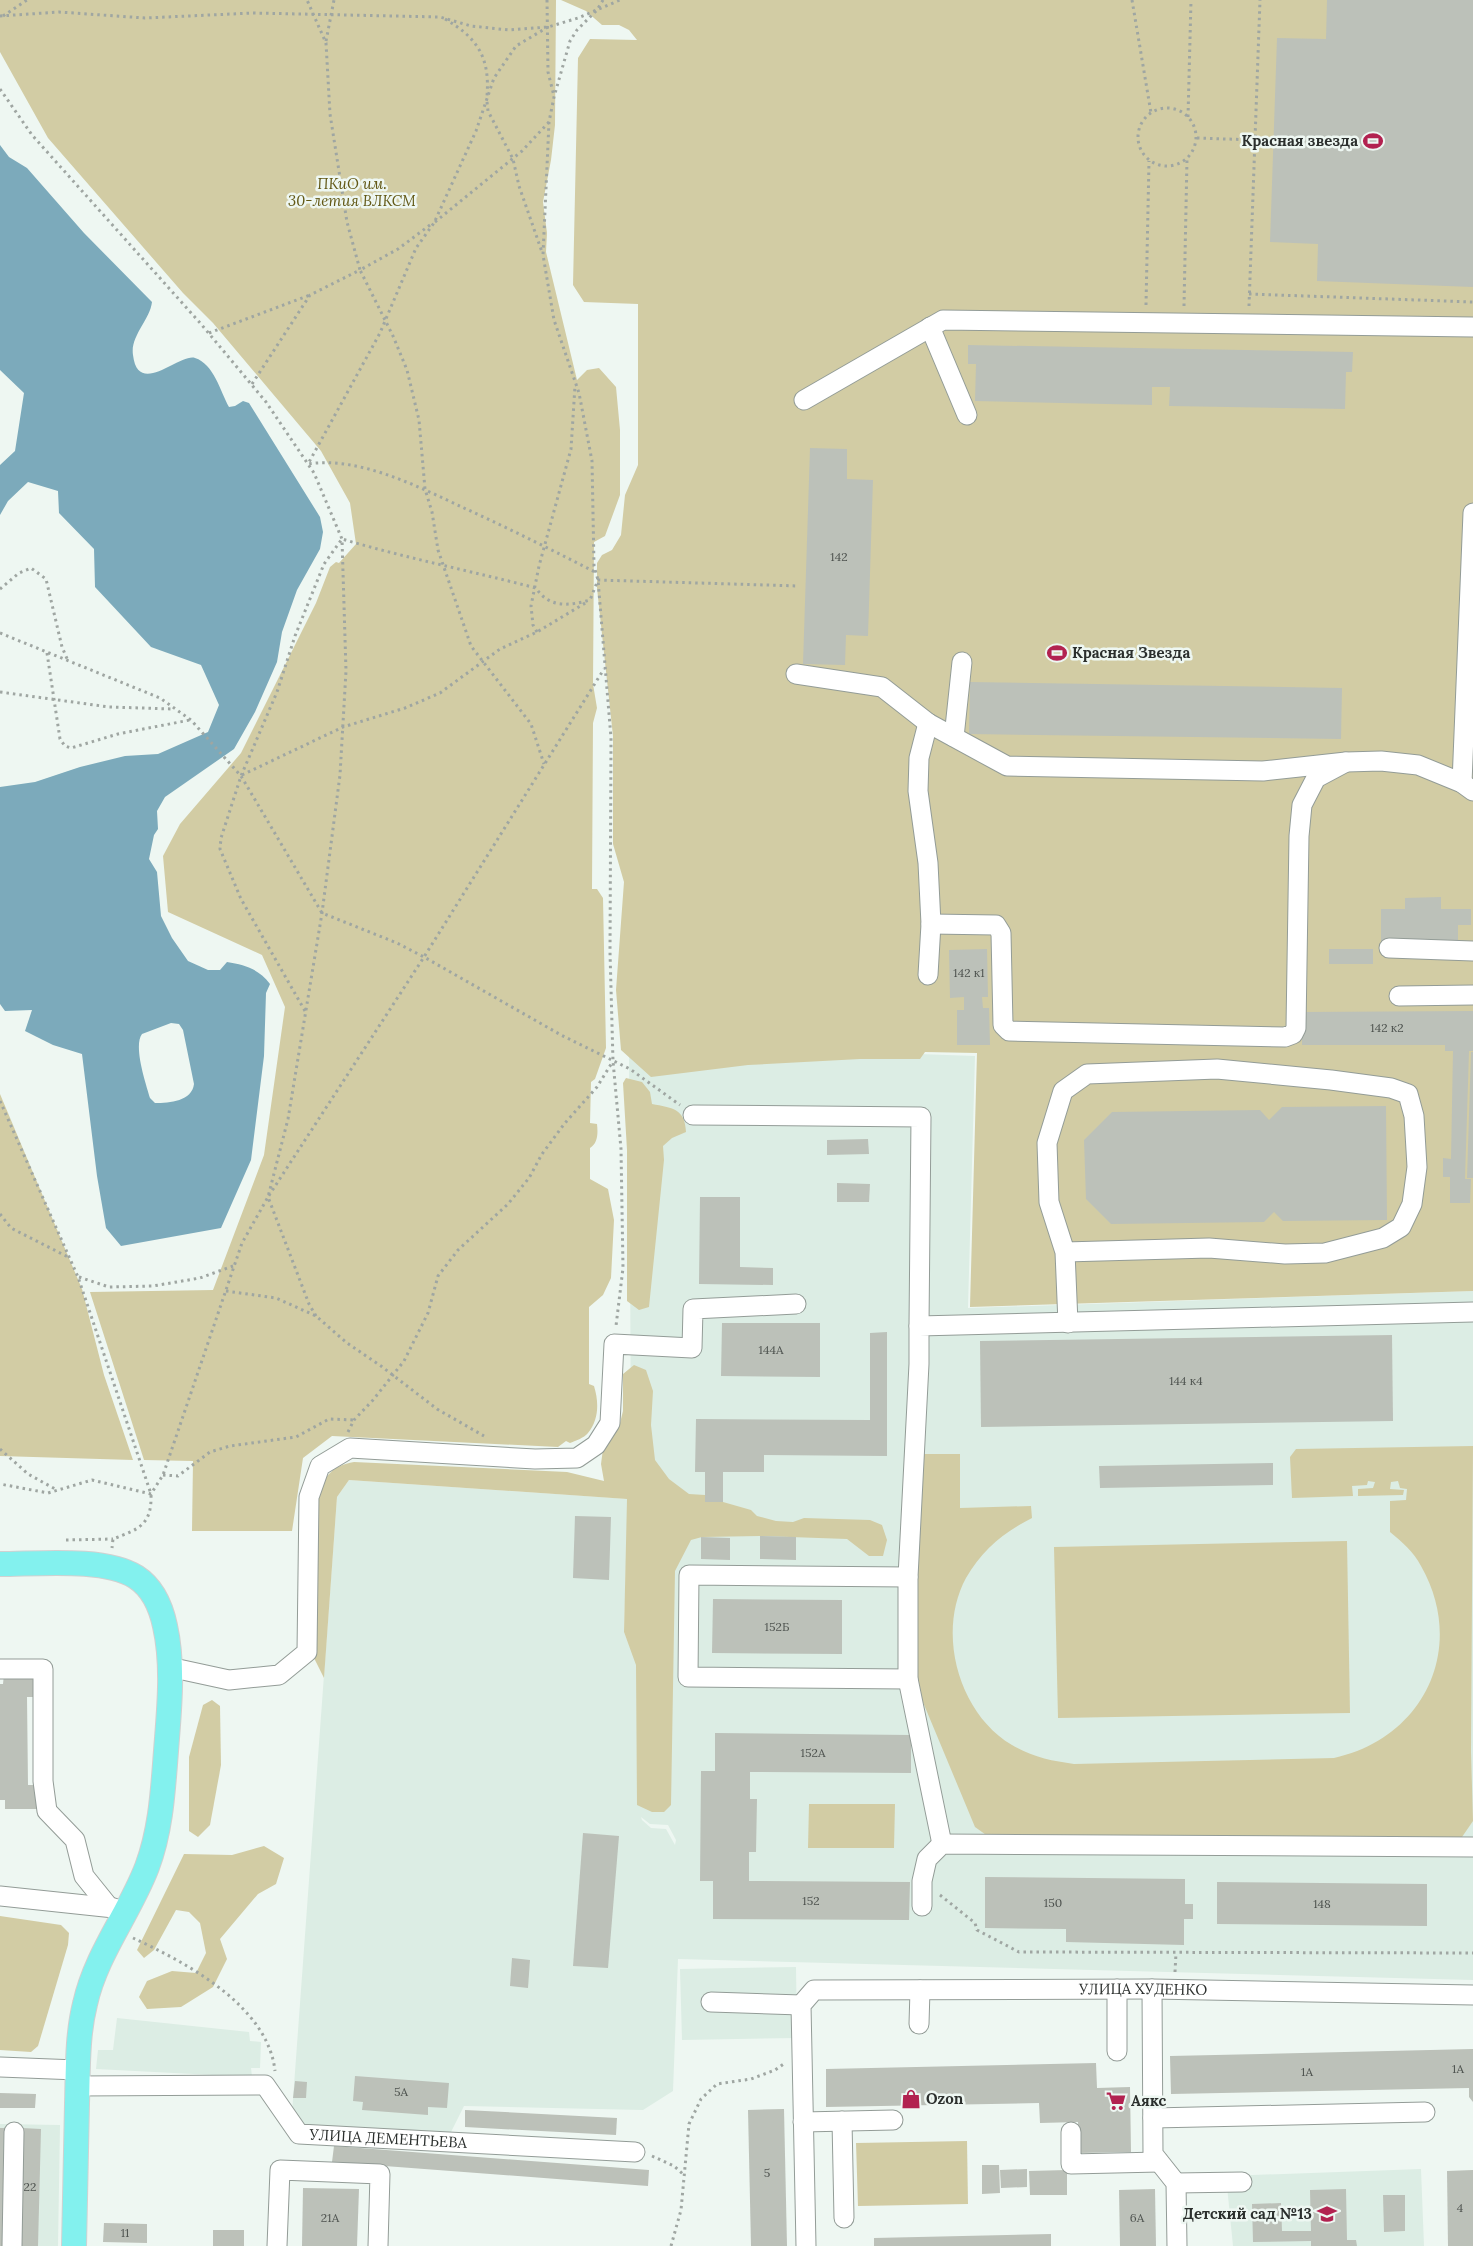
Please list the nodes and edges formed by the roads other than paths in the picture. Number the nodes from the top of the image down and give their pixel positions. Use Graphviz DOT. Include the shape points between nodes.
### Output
graph roads {
  1 [pos="930,327"];
  2 [pos="1473,327"];
  3 [pos="804,400"];
  4 [pos="967,415"];
  5 [pos="1473,513"];
  6 [pos="962,662"];
  7 [pos="796,674"];
  8 [pos="928,723"];
  9 [pos="954,737"];
  10 [pos="1346,762"];
  11 [pos="1468,787"];
  12 [pos="931,924"];
  13 [pos="1389,948"];
  14 [pos="1473,951"];
  15 [pos="928,975"];
  16 [pos="1473,995"];
  17 [pos="1399,996"];
  18 [pos="693,1115"];
  19 [pos="1065,1252"];
  20 [pos="796,1304"];
  21 [pos="1473,1312"];
  22 [pos="1068,1323"];
  23 [pos="919,1326"];
  24 [pos="0,1564"];
  25 [pos="908,1577"];
  26 [pos="170,1667"];
  27 [pos="0,1669"];
  28 [pos="908,1679"];
  29 [pos="942,1844"];
  30 [pos="1473,1848"];
  31 [pos="0,1896"];
  32 [pos="922,1906"];
  33 [pos="117,1915"];
  34 [pos="1117,1989"];
  35 [pos="1152,1989"];
  36 [pos="920,1990"];
  37 [pos="1473,1995"];
  38 [pos="712,2002"];
  39 [pos="801,2005"];
  40 [pos="919,2024"];
  41 [pos="1117,2051"];
  42 [pos="0,2067"];
  43 [pos="78,2078"];
  44 [pos="1425,2112"];
  45 [pos="1153,2118"];
  46 [pos="893,2120"];
  47 [pos="842,2121"];
  48 [pos="803,2122"];
  49 [pos="14,2132"];
  50 [pos="1070,2132"];
  51 [pos="635,2152"];
  52 [pos="1159,2162"];
  53 [pos="1242,2182"];
  54 [pos="1176,2183"];
  55 [pos="844,2218"];
  56 [pos="12,2246"];
  57 [pos="74,2246"];
  58 [pos="277,2246"];
  59 [pos="378,2246"];
  60 [pos="806,2246"];
  61 [pos="1177,2246"];
  1 -- 2 [label="street" via="943,320"];
  1 -- 3 [label="street"];
  1 -- 4 [label="street"];
  5 -- 11 [label="street"];
  6 -- 9 [label="street"];
  7 -- 8 [label="street" via="882,687"];
  8 -- 9 [label="street"];
  8 -- 12 [label="street" via="919,758 918,791 928,863"];
  9 -- 10 [label="street" via="1006,766 1262,771"];
  10 -- 11 [label="street" via="1418,765"];
  10 -- 12 [label="street" via="1316,778 1302,805 1296,1028 1293,1034 1285,1037 1009,1031 1003,1025 1001,933 996,925"];
  12 -- 15 [label="street"];
  13 -- 14 [label="street"];
  16 -- 17 [label="street"];
  18 -- 23 [label="street" via="921,1117"];
  19 -- 19 [label="street" via="1209,1248 1285,1254 1325,1253 1383,1238 1401,1227 1412,1204 1417,1168 1414,1116 1408,1094 1390,1088 1331,1080 1217,1069 1087,1074 1063,1091 1047,1143 1049,1202"];
  19 -- 22 [label="street"];
  20 -- 26 [label="street" via="693,1309 692,1348 614,1344 610,1423 596,1445 577,1458 535,1459 350,1448 320,1466 309,1497 306,1652 279,1675 229,1680"];
  21 -- 22 [label="street"];
  22 -- 23 [label="street"];
  23 -- 25 [label="street"];
  24 -- 26 [label="main road" via="84,1563 136,1577 156,1596 166,1626"];
  25 -- 28 [label="street"];
  25 -- 28 [label="street" via="688,1575 688,1677"];
  26 -- 33 [label="main road" via="158,1832 147,1866"];
  27 -- 33 [label="street" via="43,1670 43,1781 47,1811 75,1840 84,1876"];
  28 -- 29 [label="street"];
  29 -- 30 [label="street"];
  29 -- 32 [label="street" via="927,1859 922,1881"];
  31 -- 33 [label="street"];
  33 -- 43 [label="main road" via="85,2003"];
  34 -- 35 [label="street, УЛИЦА ХУДЕНКО"];
  34 -- 36 [label="street, УЛИЦА ХУДЕНКО"];
  34 -- 41 [label="street"];
  35 -- 37 [label="street, УЛИЦА ХУДЕНКО"];
  35 -- 45 [label="street"];
  36 -- 39 [label="street, УЛИЦА ХУДЕНКО" via="814,1990"];
  36 -- 40 [label="street"];
  38 -- 39 [label="street"];
  39 -- 48 [label="street"];
  42 -- 43 [label="street"];
  43 -- 51 [label="street, УЛИЦА ДЕМЕНТЬЕВА" via="265,2085 299,2134"];
  43 -- 57 [label="main road"];
  44 -- 45 [label="street"];
  45 -- 52 [label="street" via="1153,2154"];
  46 -- 47 [label="street"];
  47 -- 48 [label="street"];
  47 -- 55 [label="street"];
  48 -- 60 [label="street"];
  49 -- 56 [label="street"];
  50 -- 52 [label="street" via="1071,2164"];
  52 -- 54 [label="street"];
  53 -- 54 [label="street"];
  54 -- 61 [label="street"];
  58 -- 59 [label="street" via="280,2170 380,2174"];
}
